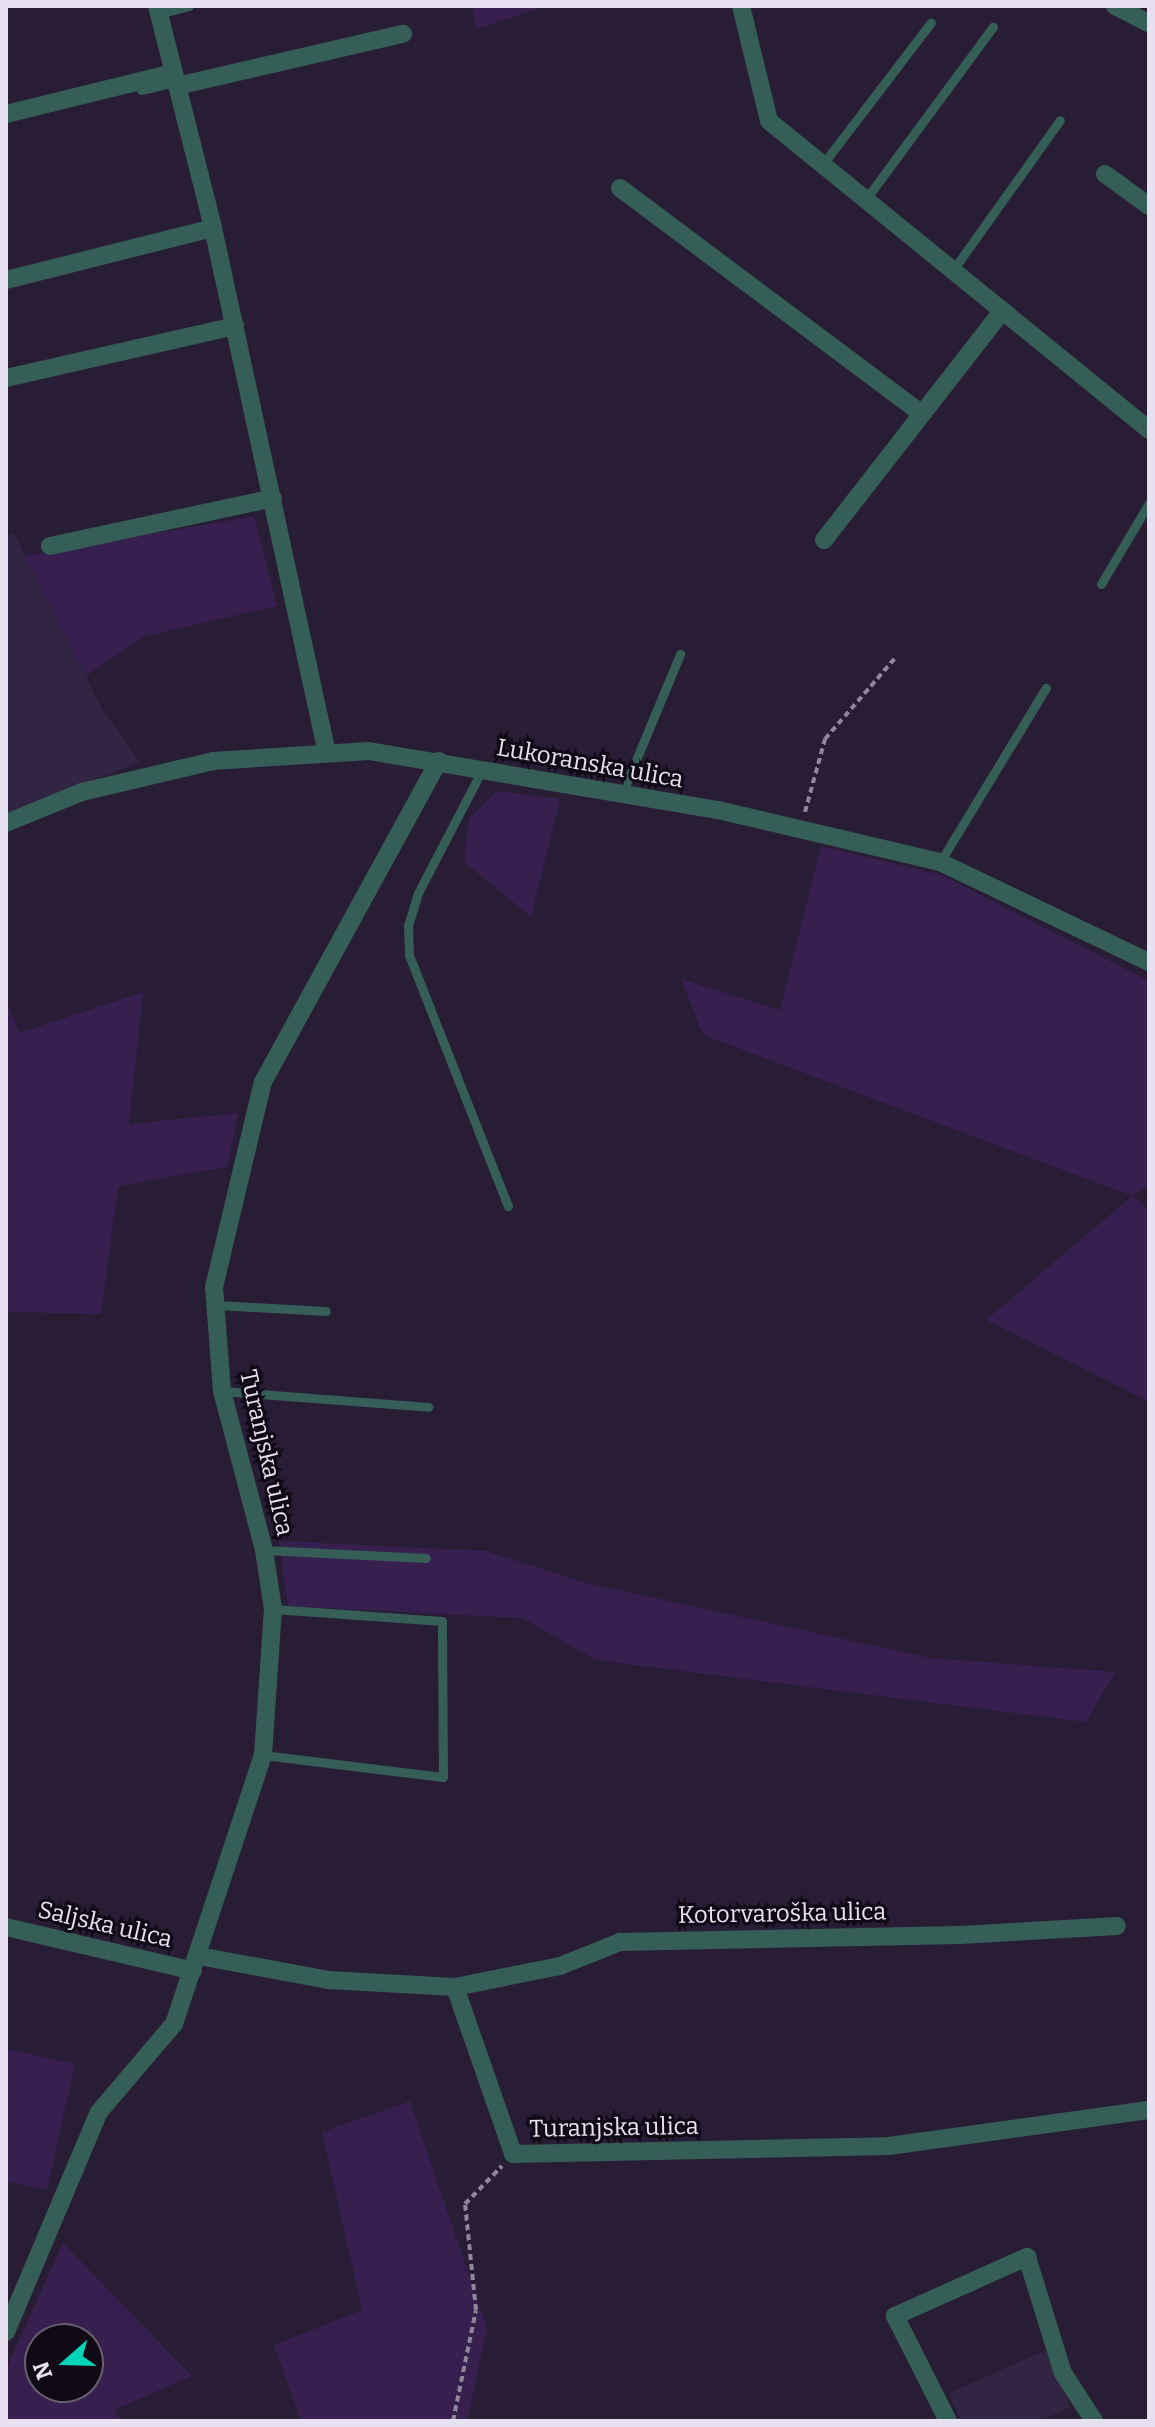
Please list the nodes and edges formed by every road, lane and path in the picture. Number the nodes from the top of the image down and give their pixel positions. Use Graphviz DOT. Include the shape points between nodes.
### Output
graph roads {
  1 [pos="189,6"];
  2 [pos="741,6"];
  3 [pos="1115,6"];
  4 [pos="158,10"];
  5 [pos="931,22"];
  6 [pos="1149,23"];
  7 [pos="993,27"];
  8 [pos="403,34"];
  9 [pos="176,80"];
  10 [pos="6,114"];
  11 [pos="1060,120"];
  12 [pos="6,122"];
  13 [pos="823,164"];
  14 [pos="1105,174"];
  15 [pos="620,188"];
  16 [pos="866,199"];
  17 [pos="1149,206"];
  18 [pos="213,228"];
  19 [pos="953,270"];
  20 [pos="6,280"];
  21 [pos="1003,310"];
  22 [pos="235,326"];
  23 [pos="6,378"];
  24 [pos="921,413"];
  25 [pos="1149,430"];
  26 [pos="273,498"];
  27 [pos="1149,503"];
  28 [pos="824,540"];
  29 [pos="50,546"];
  30 [pos="1101,584"];
  31 [pos="680,654"];
  32 [pos="897,656"];
  33 [pos="1046,688"];
  34 [pos="326,749"];
  35 [pos="439,761"];
  36 [pos="482,770"];
  37 [pos="621,796"];
  38 [pos="6,823"];
  39 [pos="800,829"];
  40 [pos="940,862"];
  41 [pos="1149,962"];
  42 [pos="508,1206"];
  43 [pos="217,1305"];
  44 [pos="326,1311"];
  45 [pos="222,1391"];
  46 [pos="428,1407"];
  47 [pos="264,1550"];
  48 [pos="426,1558"];
  49 [pos="273,1609"];
  50 [pos="263,1755"];
  51 [pos="1117,1926"];
  52 [pos="6,1927"];
  53 [pos="196,1964"];
  54 [pos="455,1987"];
  55 [pos="1149,2110"];
  56 [pos="513,2154"];
  57 [pos="6,2332"];
  58 [pos="453,2421"];
  59 [pos="948,2421"];
  60 [pos="1094,2421"];
  1 -- 4 [label="lane"];
  2 -- 13 [label="street" via="769,121"];
  3 -- 6 [label="street"];
  4 -- 9 [label="street"];
  5 -- 13 [label="lane"];
  7 -- 16 [label="lane"];
  8 -- 9 [label="street"];
  9 -- 10 [label="street"];
  9 -- 12 [label="lane"];
  9 -- 18 [label="street"];
  11 -- 19 [label="lane"];
  13 -- 16 [label="street"];
  14 -- 17 [label="street"];
  15 -- 24 [label="street"];
  16 -- 19 [label="street"];
  18 -- 20 [label="street"];
  18 -- 22 [label="street"];
  19 -- 21 [label="street"];
  21 -- 24 [label="street"];
  21 -- 25 [label="street"];
  22 -- 23 [label="street"];
  22 -- 26 [label="street"];
  24 -- 28 [label="street"];
  26 -- 29 [label="street"];
  26 -- 34 [label="street"];
  27 -- 30 [label="lane"];
  31 -- 37 [label="lane"];
  32 -- 39 [label="path" via="825,739"];
  33 -- 40 [label="lane"];
  34 -- 35 [label="street, Lukoranska ulica"];
  34 -- 38 [label="street, Lukoranska ulica" via="213,761 127,780"];
  35 -- 36 [label="street, Lukoranska ulica"];
  35 -- 43 [label="street, Turanjska ulica" via="263,1082 214,1287"];
  36 -- 37 [label="street, Lukoranska ulica"];
  36 -- 42 [label="lane" via="418,893 408,925 409,955"];
  37 -- 39 [label="street, Lukoranska ulica"];
  39 -- 40 [label="street, Lukoranska ulica"];
  40 -- 41 [label="street, Lukoranska ulica"];
  43 -- 44 [label="lane"];
  43 -- 45 [label="street, Turanjska ulica"];
  45 -- 46 [label="lane"];
  45 -- 47 [label="street, Turanjska ulica"];
  47 -- 48 [label="lane"];
  47 -- 49 [label="street, Turanjska ulica"];
  49 -- 50 [label="street, Turanjska ulica"];
  49 -- 50 [label="lane" via="442,1621 443,1777"];
  50 -- 53 [label="street, Turanjska ulica"];
  51 -- 54 [label="street, Kotorvaroška ulica" via="620,1942 560,1966"];
  52 -- 53 [label="street, Saljska ulica"];
  53 -- 54 [label="street" via="328,1980"];
  53 -- 57 [label="street, Turanjska ulica" via="174,2024 99,2112"];
  54 -- 56 [label="street, Turanjska ulica"];
  55 -- 56 [label="street, Turanjska ulica" via="889,2146"];
  56 -- 58 [label="path" via="465,2204 476,2310"];
  59 -- 60 [label="street" via="895,2316 1027,2257 1063,2373"];
}
